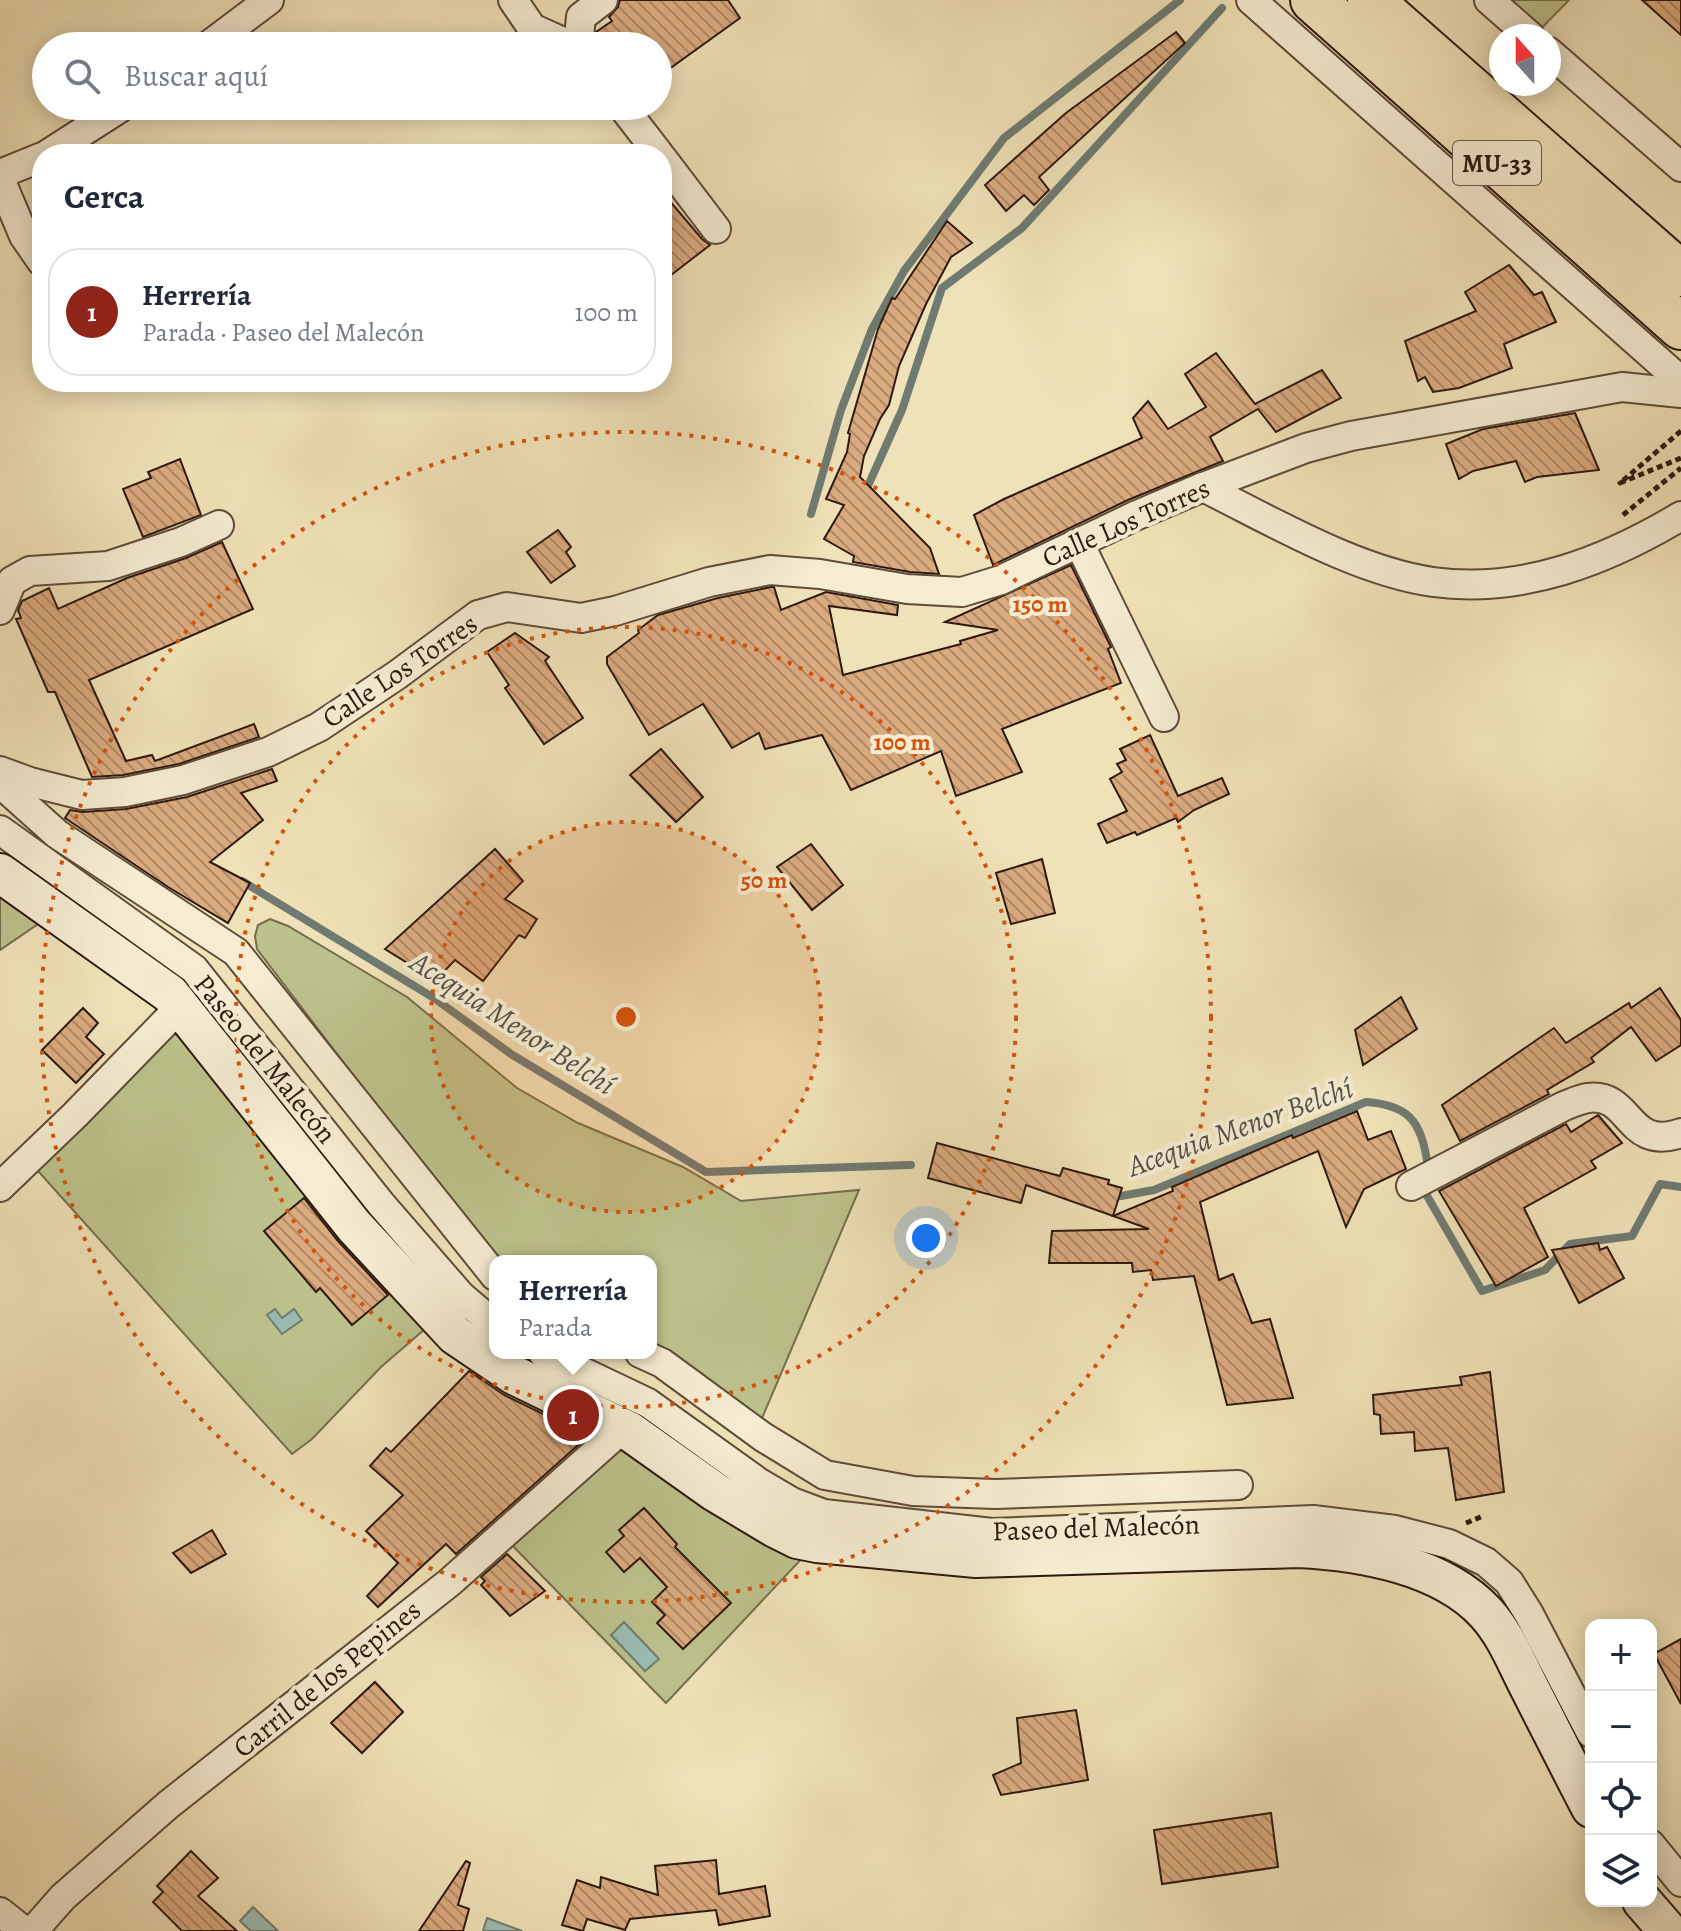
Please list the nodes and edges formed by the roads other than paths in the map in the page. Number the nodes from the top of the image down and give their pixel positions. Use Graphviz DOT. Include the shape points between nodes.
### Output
graph roads {
  1 [pos="269,0"];
  2 [pos="513,0"];
  3 [pos="603,0"];
  4 [pos="1251,0"];
  5 [pos="1313,0"];
  6 [pos="1370,0"];
  7 [pos="1489,0"];
  8 [pos="1516,24"];
  9 [pos="227,32"];
  10 [pos="541,32"];
  11 [pos="579,32"];
  12 [pos="1561,62"];
  13 [pos="101,120"];
  14 [pos="633,120"];
  15 [pos="64,144"];
  16 [pos="651,144"];
  17 [pos="32,162"];
  18 [pos="1681,167"];
  19 [pos="672,172"];
  20 [pos="0,177"];
  21 [pos="716,229"];
  22 [pos="32,248"];
  23 [pos="1681,274"];
  24 [pos="1681,327"];
  25 [pos="1626,332"];
  26 [pos="1681,381"];
  27 [pos="1622,387"];
  28 [pos="1681,393"];
  29 [pos="1203,487"];
  30 [pos="1681,516"];
  31 [pos="219,525"];
  32 [pos="1079,543"];
  33 [pos="0,610"];
  34 [pos="1164,717"];
  35 [pos="0,771"];
  36 [pos="0,783"];
  37 [pos="82,795"];
  38 [pos="0,830"];
  39 [pos="57,834"];
  40 [pos="0,873"];
  41 [pos="181,1006"];
  42 [pos="1681,1133"];
  43 [pos="1411,1186"];
  44 [pos="0,1187"];
  45 [pos="489,1268"];
  46 [pos="489,1320"];
  47 [pos="556,1359"];
  48 [pos="653,1359"];
  49 [pos="623,1428"];
  50 [pos="1238,1485"];
  51 [pos="1585,1721"];
  52 [pos="1585,1796"];
  53 [pos="1657,1852"];
  54 [pos="1681,1882"];
  55 [pos="1647,1907"];
  56 [pos="0,1912"];
  57 [pos="24,1931"];
  58 [pos="33,1931"];
  59 [pos="1668,1931"];
  1 -- 9 [label="street"];
  2 -- 10 [label="street" via="532,28"];
  3 -- 11 [label="street" via="581,17"];
  4 -- 25 [label="street"];
  5 -- 24 [label="highway, MU-33"];
  6 -- 23 [label="highway, MU-33"];
  7 -- 8 [label="street"];
  12 -- 18 [label="street"];
  13 -- 15 [label="street"];
  14 -- 16 [label="street"];
  17 -- 20 [label="street"];
  19 -- 21 [label="street"];
  20 -- 22 [label="street"];
  25 -- 26 [label="street"];
  25 -- 27 [label="street" via="1637,349 1639,368"];
  27 -- 28 [label="street, Calle Los Torres"];
  27 -- 29 [label="street, Calle Los Torres" via="1351,436"];
  29 -- 30 [label="street" via="1323,547 1431,582 1467,585 1542,576 1617,551"];
  29 -- 32 [label="street, Calle Los Torres"];
  31 -- 33 [label="street" via="108,566 30,571 12,581"];
  32 -- 34 [label="street"];
  32 -- 37 [label="street, Calle Los Torres" via="962,592 770,570 581,618 507,607 478,615 319,727 268,752 183,780"];
  35 -- 37 [label="street, Calle Los Torres"];
  36 -- 39 [label="street"];
  37 -- 39 [label="street" via="55,810 51,822"];
  38 -- 46 [label="street, Paseo del Malecón" via="207,982 381,1204 461,1296"];
  39 -- 45 [label="street" via="236,952"];
  40 -- 41 [label="street"];
  41 -- 44 [label="street"];
  41 -- 49 [label="street" via="354,1226 441,1322 504,1369"];
  42 -- 43 [label="street" via="1650,1136 1618,1107 1585,1098"];
  47 -- 51 [label="street, Paseo del Malecón" via="648,1403 758,1482 824,1514 992,1533 1313,1520 1395,1530 1449,1544 1486,1562 1509,1582"];
  48 -- 50 [label="street" via="825,1475 913,1491 995,1494"];
  49 -- 52 [label="street" via="738,1507 807,1541 976,1558 1310,1549 1372,1558 1430,1575 1476,1603 1495,1624"];
  49 -- 58 [label="street, Carril de los Pepines" via="450,1582 168,1805 63,1897"];
  53 -- 54 [label="street"];
  55 -- 59 [label="street"];
  56 -- 57 [label="street"];
}
